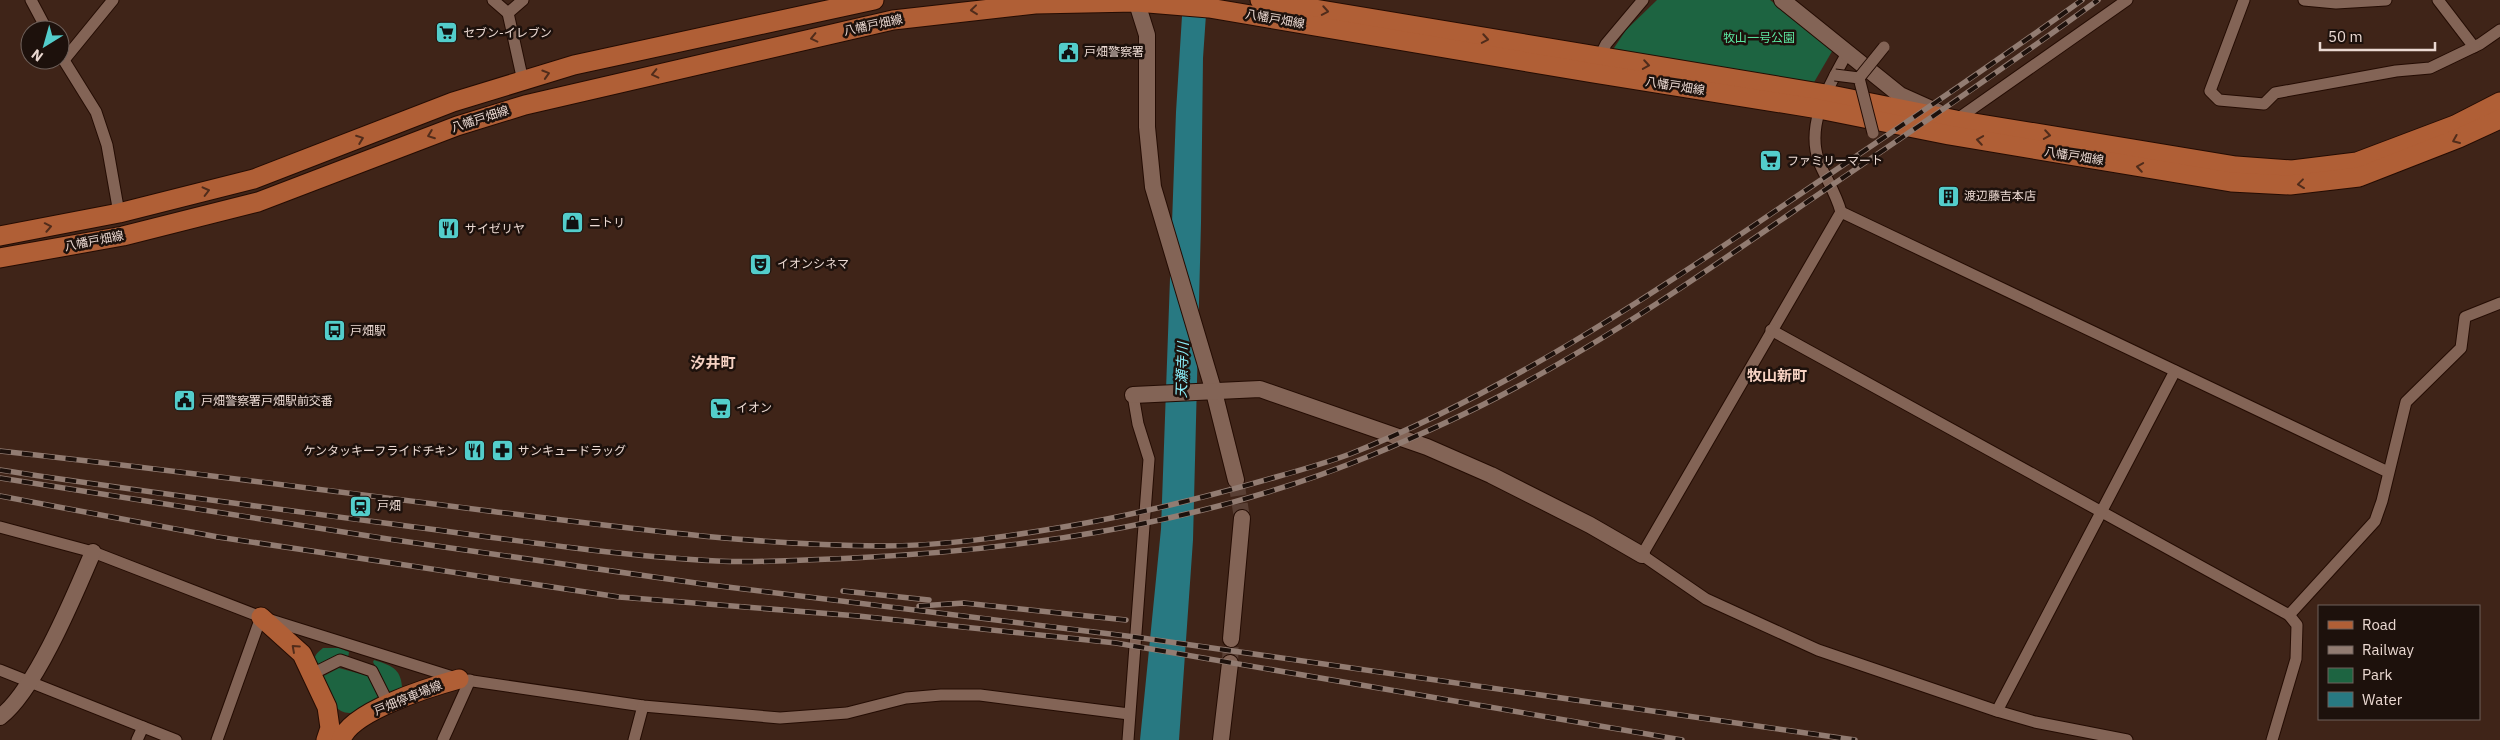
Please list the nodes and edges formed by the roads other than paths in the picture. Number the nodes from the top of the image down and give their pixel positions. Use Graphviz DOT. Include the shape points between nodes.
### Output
graph roads {
  1 [pos="31,0"];
  2 [pos="113,0"];
  3 [pos="493,0"];
  4 [pos="524,0"];
  5 [pos="874,0"];
  6 [pos="1260,0"];
  7 [pos="1643,0"];
  8 [pos="1782,0"];
  9 [pos="2127,0"];
  10 [pos="2244,0"];
  11 [pos="2304,0"];
  12 [pos="2386,0"];
  13 [pos="2438,0"];
  14 [pos="1136,1"];
  15 [pos="508,13"];
  16 [pos="42,20"];
  17 [pos="2500,30"];
  18 [pos="1884,47"];
  19 [pos="2474,47"];
  20 [pos="70,48"];
  21 [pos="1847,52"];
  22 [pos="1598,58"];
  23 [pos="70,70"];
  24 [pos="1836,75"];
  25 [pos="1859,78"];
  26 [pos="523,81"];
  27 [pos="1822,102"];
  28 [pos="2500,102"];
  29 [pos="2500,119"];
  30 [pos="1956,120"];
  31 [pos="1874,133"];
  32 [pos="1841,212"];
  33 [pos="119,213"];
  34 [pos="0,236"];
  35 [pos="0,258"];
  36 [pos="2500,303"];
  37 [pos="1771,330"];
  38 [pos="2175,371"];
  39 [pos="1207,392"];
  40 [pos="1133,394"];
  41 [pos="2388,472"];
  42 [pos="1236,480"];
  43 [pos="2102,511"];
  44 [pos="1242,518"];
  45 [pos="0,527"];
  46 [pos="92,552"];
  47 [pos="1642,556"];
  48 [pos="2289,615"];
  49 [pos="261,617"];
  50 [pos="1231,639"];
  51 [pos="1230,663"];
  52 [pos="0,670"];
  53 [pos="316,672"];
  54 [pos="465,680"];
  55 [pos="29,682"];
  56 [pos="386,698"];
  57 [pos="643,706"];
  58 [pos="327,707"];
  59 [pos="1997,711"];
  60 [pos="1129,714"];
  61 [pos="0,717"];
  62 [pos="357,719"];
  63 [pos="143,727"];
  64 [pos="137,740"];
  65 [pos="176,740"];
  66 [pos="217,740"];
  67 [pos="326,740"];
  68 [pos="341,740"];
  69 [pos="442,740"];
  70 [pos="634,740"];
  71 [pos="1128,740"];
  72 [pos="1221,740"];
  73 [pos="2127,740"];
  74 [pos="2272,740"];
  1 -- 16 [label="street"];
  2 -- 20 [label="street"];
  3 -- 15 [label="street"];
  4 -- 15 [label="street"];
  26 -- 5 [label="main road, 八幡戸畑線, one-way" via="574,65"];
  6 -- 22 [label="main road, 八幡戸畑線, one-way"];
  7 -- 22 [label="street"];
  8 -- 21 [label="street"];
  9 -- 30 [label="street"];
  10 -- 19 [label="street" via="2210,91 2219,100 2264,104 2275,94 2430,68"];
  11 -- 12 [label="street" via="2336,3"];
  13 -- 19 [label="street"];
  14 -- 27 [label="main road, 八幡戸畑線" via="1209,8 1583,72"];
  14 -- 35 [label="main road, 八幡戸畑線, one-way" via="1035,4 893,20 525,104 457,126 258,202 124,236"];
  14 -- 39 [label="street" via="1147,35 1149,159 1162,223"];
  15 -- 26 [label="street"];
  17 -- 19 [label="street"];
  18 -- 25 [label="street, bridge"];
  21 -- 27 [label="street"];
  21 -- 30 [label="street" via="1900,95"];
  22 -- 27 [label="main road, 八幡戸畑線, one-way"];
  23 -- 33 [label="street" via="96,112 107,145"];
  24 -- 25 [label="street, bridge"];
  25 -- 31 [label="street, bridge"];
  33 -- 26 [label="main road, 八幡戸畑線, one-way" via="254,179 453,102"];
  29 -- 27 [label="main road, 八幡戸畑線, one-way" via="2359,177 2290,185 2231,182 1949,135"];
  27 -- 30 [label="main road, 八幡戸畑線"];
  27 -- 32 [label="street" via="1815,144"];
  30 -- 28 [label="main road, 八幡戸畑線, one-way" via="2236,166 2292,170 2358,162 2455,125"];
  32 -- 37 [label="street"];
  32 -- 38 [label="street"];
  34 -- 33 [label="main road, 八幡戸畑線, one-way"];
  36 -- 41 [label="street" via="2465,317 2461,348 2406,402"];
  37 -- 43 [label="street"];
  37 -- 47 [label="street"];
  38 -- 41 [label="street"];
  38 -- 43 [label="street"];
  39 -- 40 [label="street"];
  39 -- 42 [label="street"];
  39 -- 47 [label="street" via="1260,389 1427,447 1590,525"];
  40 -- 60 [label="street" via="1149,459"];
  41 -- 48 [label="street" via="2375,521"];
  43 -- 48 [label="street"];
  43 -- 59 [label="street"];
  44 -- 50 [label="street"];
  45 -- 46 [label="street"];
  46 -- 49 [label="street"];
  46 -- 55 [label="street" via="71,603"];
  47 -- 59 [label="street" via="1706,599 1818,650"];
  48 -- 74 [label="street" via="2298,625 2296,658"];
  49 -- 54 [label="street"];
  58 -- 49 [label="main road, one-way" via="302,654"];
  49 -- 66 [label="street"];
  51 -- 72 [label="street"];
  52 -- 55 [label="street"];
  53 -- 56 [label="street" via="340,660 361,661 372,671"];
  54 -- 57 [label="street"];
  54 -- 62 [label="main road, 戸畑停車場線" via="424,689"];
  54 -- 69 [label="street"];
  55 -- 61 [label="street"];
  55 -- 63 [label="street"];
  57 -- 60 [label="street" via="780,718 847,713 906,698 980,695"];
  57 -- 70 [label="street"];
  58 -- 62 [label="main road" via="341,718"];
  58 -- 67 [label="main road" via="330,728"];
  59 -- 73 [label="street"];
  60 -- 71 [label="street"];
  62 -- 68 [label="main road, 戸畑停車場線"];
  63 -- 64 [label="street"];
  63 -- 65 [label="street"];
}
